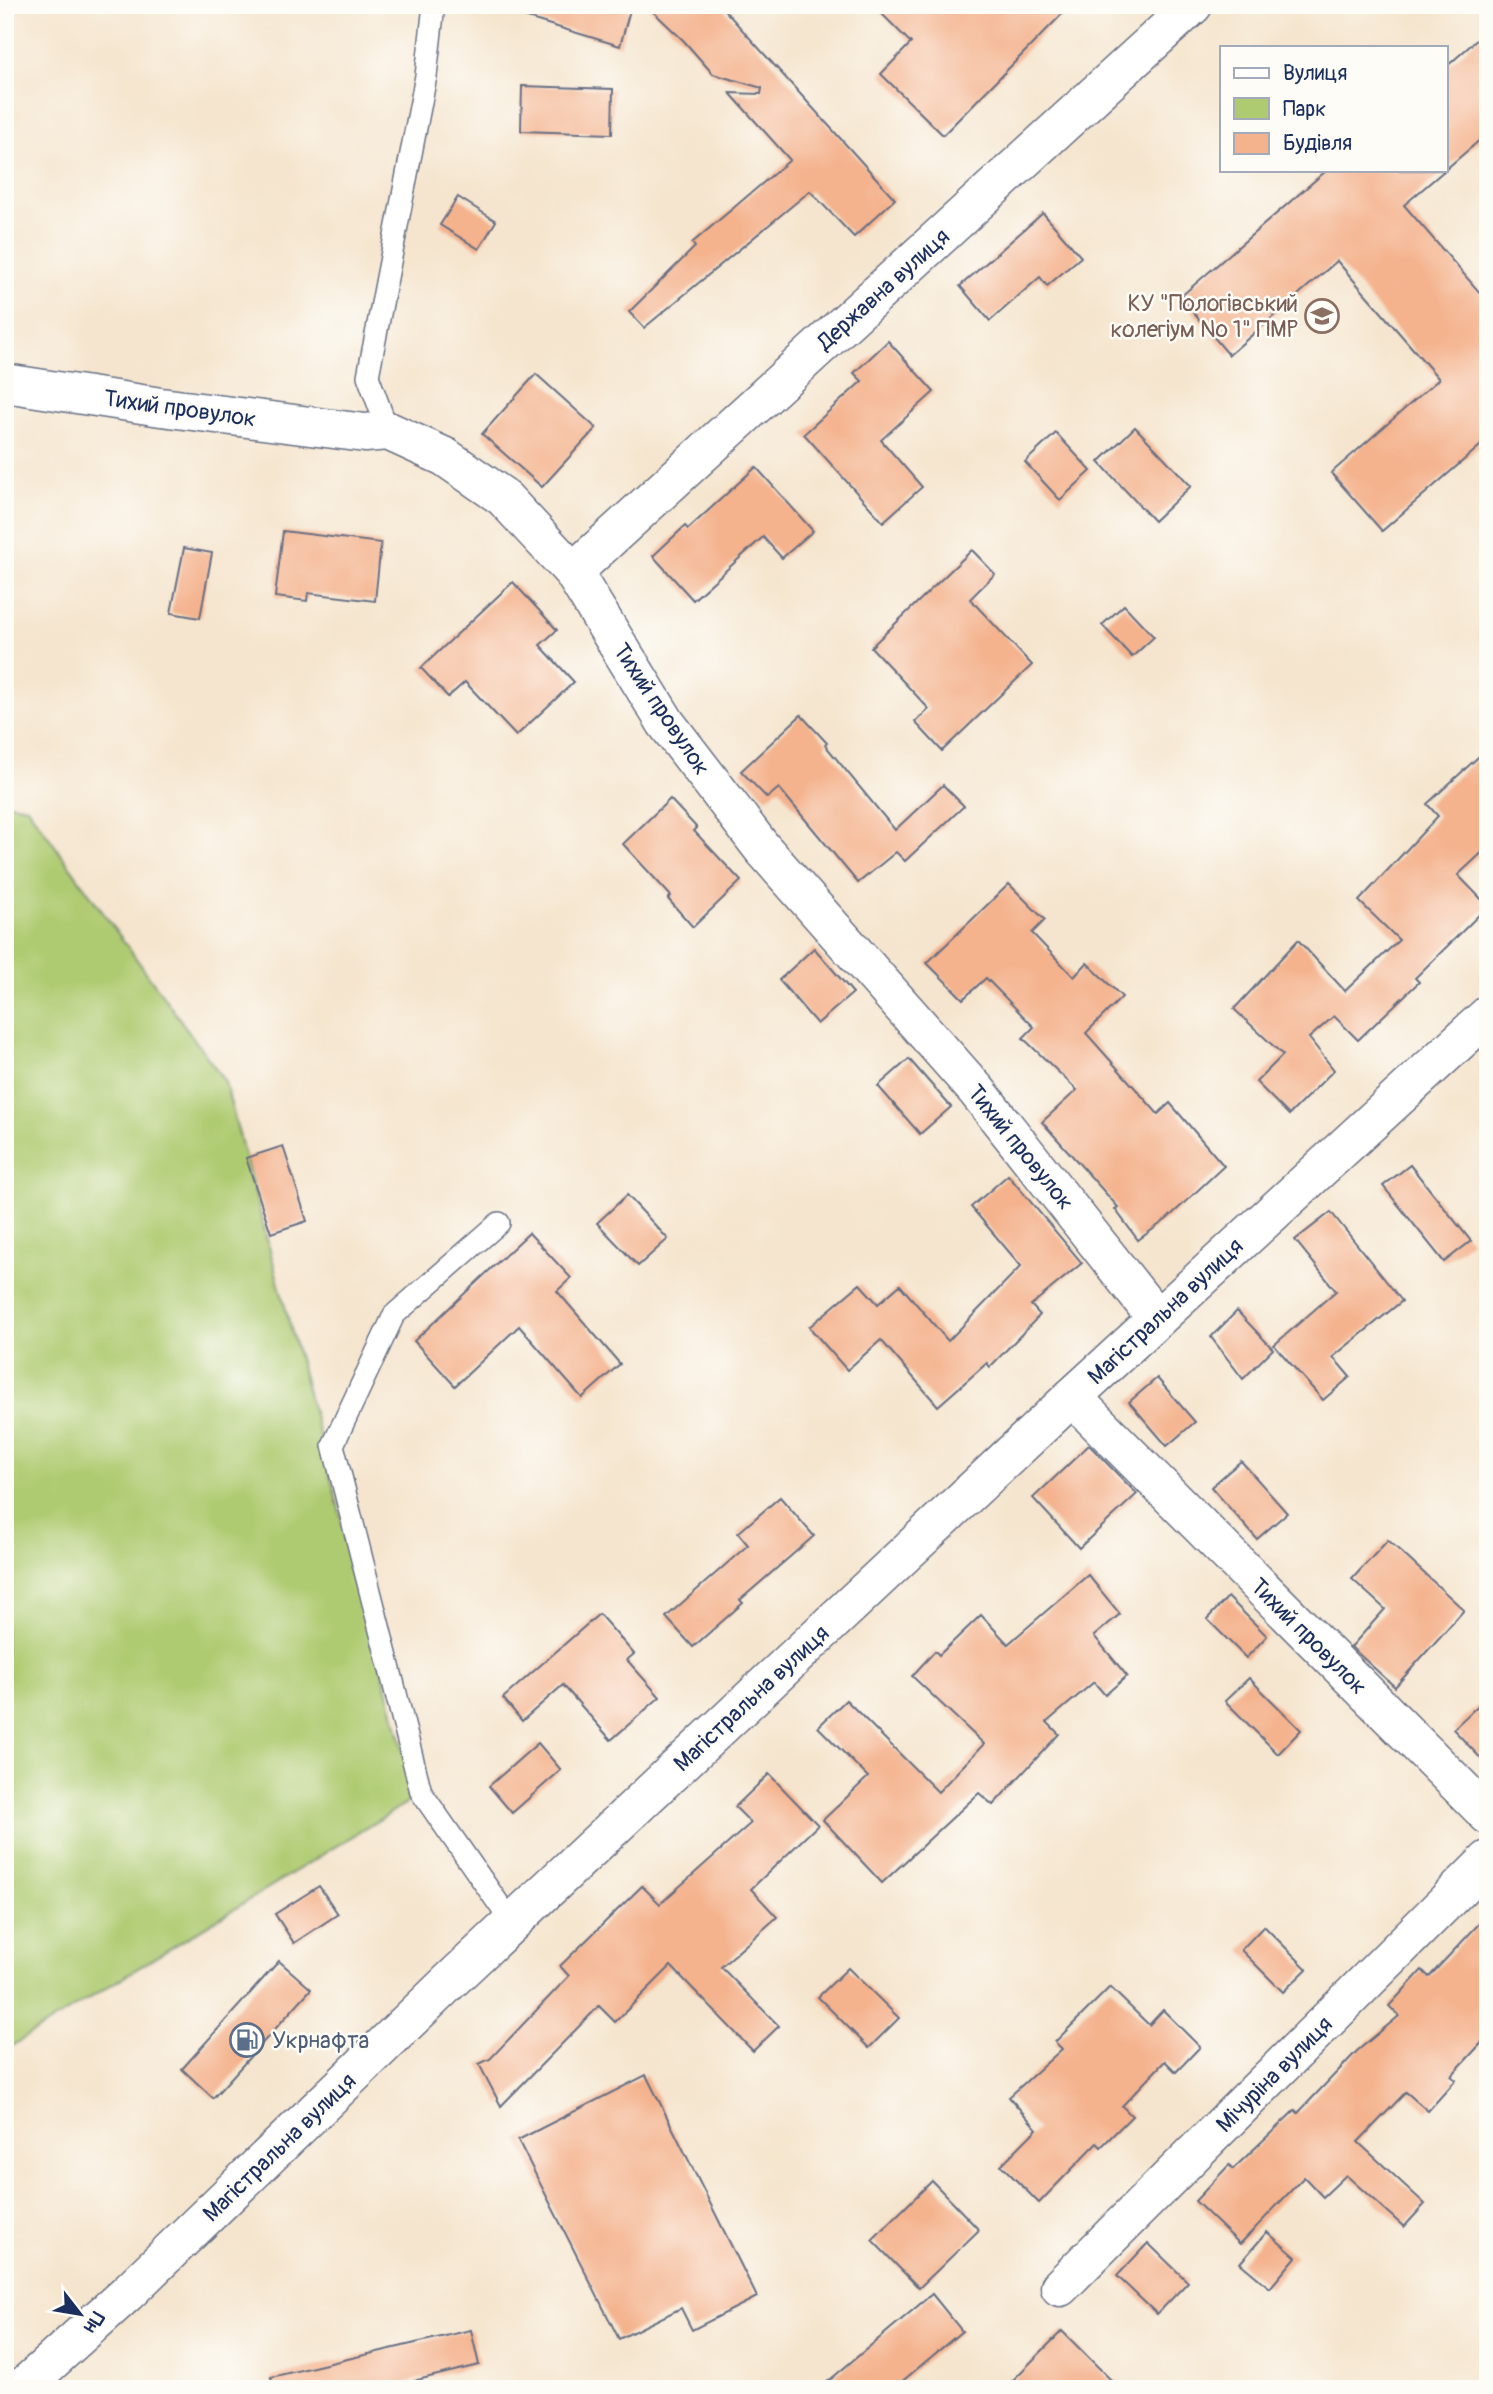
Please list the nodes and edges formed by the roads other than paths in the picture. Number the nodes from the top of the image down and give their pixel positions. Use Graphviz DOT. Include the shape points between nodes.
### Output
graph roads {
  1 [pos="434,5"];
  2 [pos="1193,5"];
  3 [pos="5,383"];
  4 [pos="388,431"];
  5 [pos="573,572"];
  6 [pos="1488,1015"];
  7 [pos="499,1223"];
  8 [pos="1157,1319"];
  9 [pos="1072,1397"];
  10 [pos="1488,1815"];
  11 [pos="1488,1860"];
  12 [pos="512,1923"];
  13 [pos="1060,2287"];
  14 [pos="21,2389"];
  1 -- 4 [label="lane" via="426,76 368,376"];
  2 -- 5 [label="street, Державна вулиця"];
  3 -- 4 [label="street, Тихий провулок" via="365,433"];
  4 -- 5 [label="street, Тихий провулок" via="445,457 503,497"];
  5 -- 8 [label="street, Тихий провулок" via="666,723 762,848 977,1091"];
  6 -- 8 [label="street, Магістральна вулиця"];
  7 -- 12 [label="lane" via="394,1315 333,1445 421,1792"];
  8 -- 9 [label="street, Магістральна вулиця"];
  9 -- 10 [label="street, Тихий провулок"];
  9 -- 12 [label="street, Магістральна вулиця"];
  11 -- 13 [label="street, Мічуріна вулиця"];
  12 -- 14 [label="street, Магістральна вулиця"];
}
